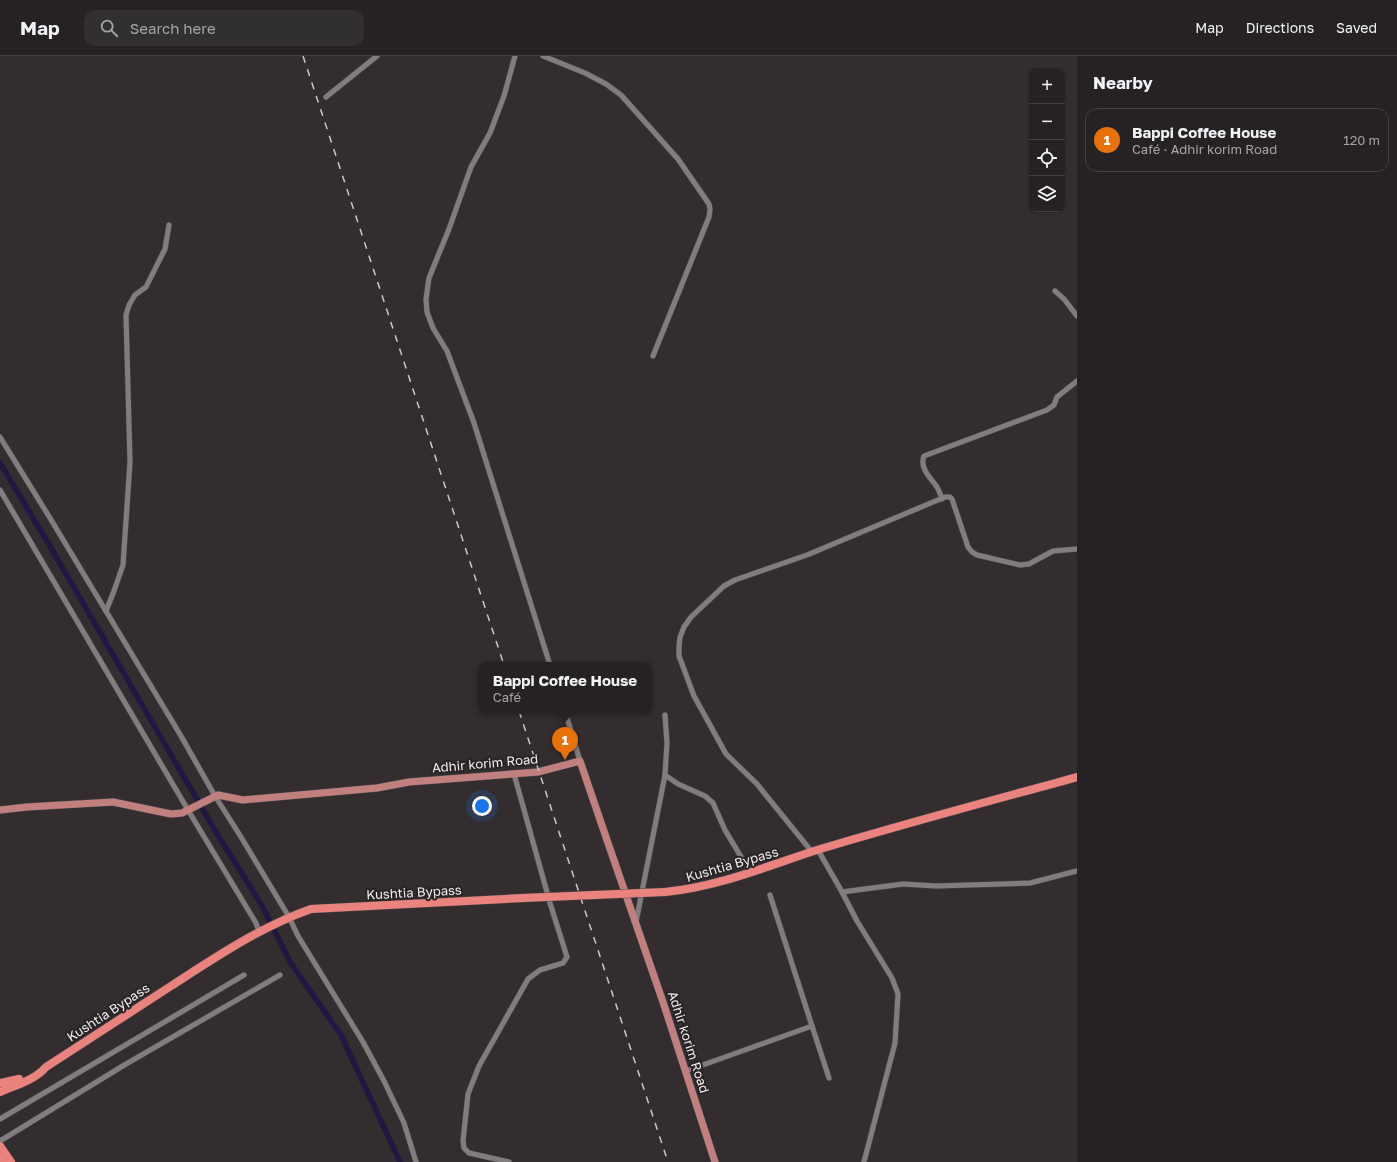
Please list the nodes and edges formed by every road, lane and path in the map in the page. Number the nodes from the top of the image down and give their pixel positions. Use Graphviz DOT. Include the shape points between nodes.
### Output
graph roads {
  1 [pos="377,56"];
  2 [pos="515,56"];
  3 [pos="543,56"];
  4 [pos="326,96"];
  5 [pos="169,225"];
  6 [pos="1055,291"];
  7 [pos="1077,316"];
  8 [pos="653,356"];
  9 [pos="1077,381"];
  10 [pos="0,437"];
  11 [pos="0,490"];
  12 [pos="942,499"];
  13 [pos="1077,549"];
  14 [pos="106,611"];
  15 [pos="549,662"];
  16 [pos="566,714"];
  17 [pos="665,715"];
  18 [pos="580,762"];
  19 [pos="514,774"];
  20 [pos="665,775"];
  21 [pos="1077,777"];
  22 [pos="214,797"];
  23 [pos="0,810"];
  24 [pos="188,810"];
  25 [pos="815,851"];
  26 [pos="1077,871"];
  27 [pos="750,872"];
  28 [pos="842,892"];
  29 [pos="770,895"];
  30 [pos="288,917"];
  31 [pos="635,923"];
  32 [pos="260,931"];
  33 [pos="244,975"];
  34 [pos="280,975"];
  35 [pos="812,1026"];
  36 [pos="686,1071"];
  37 [pos="829,1078"];
  38 [pos="20,1081"];
  39 [pos="0,1083"];
  40 [pos="0,1087"];
  41 [pos="0,1092"];
  42 [pos="0,1097"];
  43 [pos="0,1119"];
  44 [pos="0,1141"];
  45 [pos="0,1146"];
  46 [pos="0,1158"];
  47 [pos="8,1161"];
  48 [pos="416,1162"];
  49 [pos="509,1162"];
  50 [pos="715,1162"];
  51 [pos="864,1162"];
  1 -- 4 [label="street"];
  2 -- 15 [label="street" via="504,96 490,132 470,167 429,278 426,299 433,328 447,351 474,423"];
  3 -- 8 [label="street" via="586,73 621,95 678,159 709,204 709,217"];
  5 -- 14 [label="street" via="165,249 146,287 135,295 129,304 126,315 130,462 123,565"];
  6 -- 7 [label="street"];
  9 -- 12 [label="street" via="1057,397 1054,405 1047,410 924,456 922,463"];
  10 -- 14 [label="street"];
  11 -- 24 [label="street"];
  12 -- 13 [label="street" via="952,499 968,546 977,555 1020,565 1029,564 1053,551"];
  12 -- 25 [label="street" via="807,554 735,580 724,586 691,617 680,637 679,656 694,696 717,740 726,754 757,784"];
  14 -- 22 [label="street" via="181,736"];
  16 -- 18 [label="street"];
  17 -- 20 [label="street"];
  18 -- 19 [label="main road, Adhir korim Road" via="539,772"];
  18 -- 31 [label="main road, Adhir korim Road"];
  19 -- 22 [label="main road, Adhir korim Road" via="409,782 377,788 244,800"];
  19 -- 49 [label="street" via="567,957 563,963 540,970 528,979 479,1066 468,1094 462,1141 464,1148 469,1153"];
  20 -- 27 [label="street" via="705,796 713,803 725,830"];
  20 -- 31 [label="street"];
  21 -- 25 [label="highway, Kushtia Bypass"];
  22 -- 24 [label="main road"];
  22 -- 30 [label="street"];
  23 -- 24 [label="main road" via="114,802 171,814"];
  24 -- 32 [label="street"];
  25 -- 27 [label="highway, Kushtia Bypass"];
  25 -- 28 [label="street"];
  26 -- 28 [label="street" via="1030,883 936,886 903,884"];
  27 -- 30 [label="highway, Kushtia Bypass, bridge" via="686,890 311,909"];
  28 -- 51 [label="street" via="892,978 898,994 895,1043"];
  29 -- 35 [label="street"];
  30 -- 32 [label="highway, Kushtia Bypass"];
  30 -- 48 [label="street" via="384,1081 404,1123"];
  31 -- 36 [label="main road, Adhir korim Road"];
  32 -- 38 [label="highway, Kushtia Bypass" via="219,954 46,1067 42,1073"];
  33 -- 43 [label="street"];
  34 -- 44 [label="street"];
  35 -- 36 [label="street"];
  35 -- 37 [label="street"];
  36 -- 50 [label="main road, Adhir korim Road"];
  38 -- 39 [label="highway"];
  38 -- 40 [label="highway, Kushtia Bypass"];
  38 -- 41 [label="highway, Kushtia Bypass"];
  38 -- 42 [label="highway"];
  45 -- 47 [label="highway"];
  46 -- 47 [label="highway"];
}
